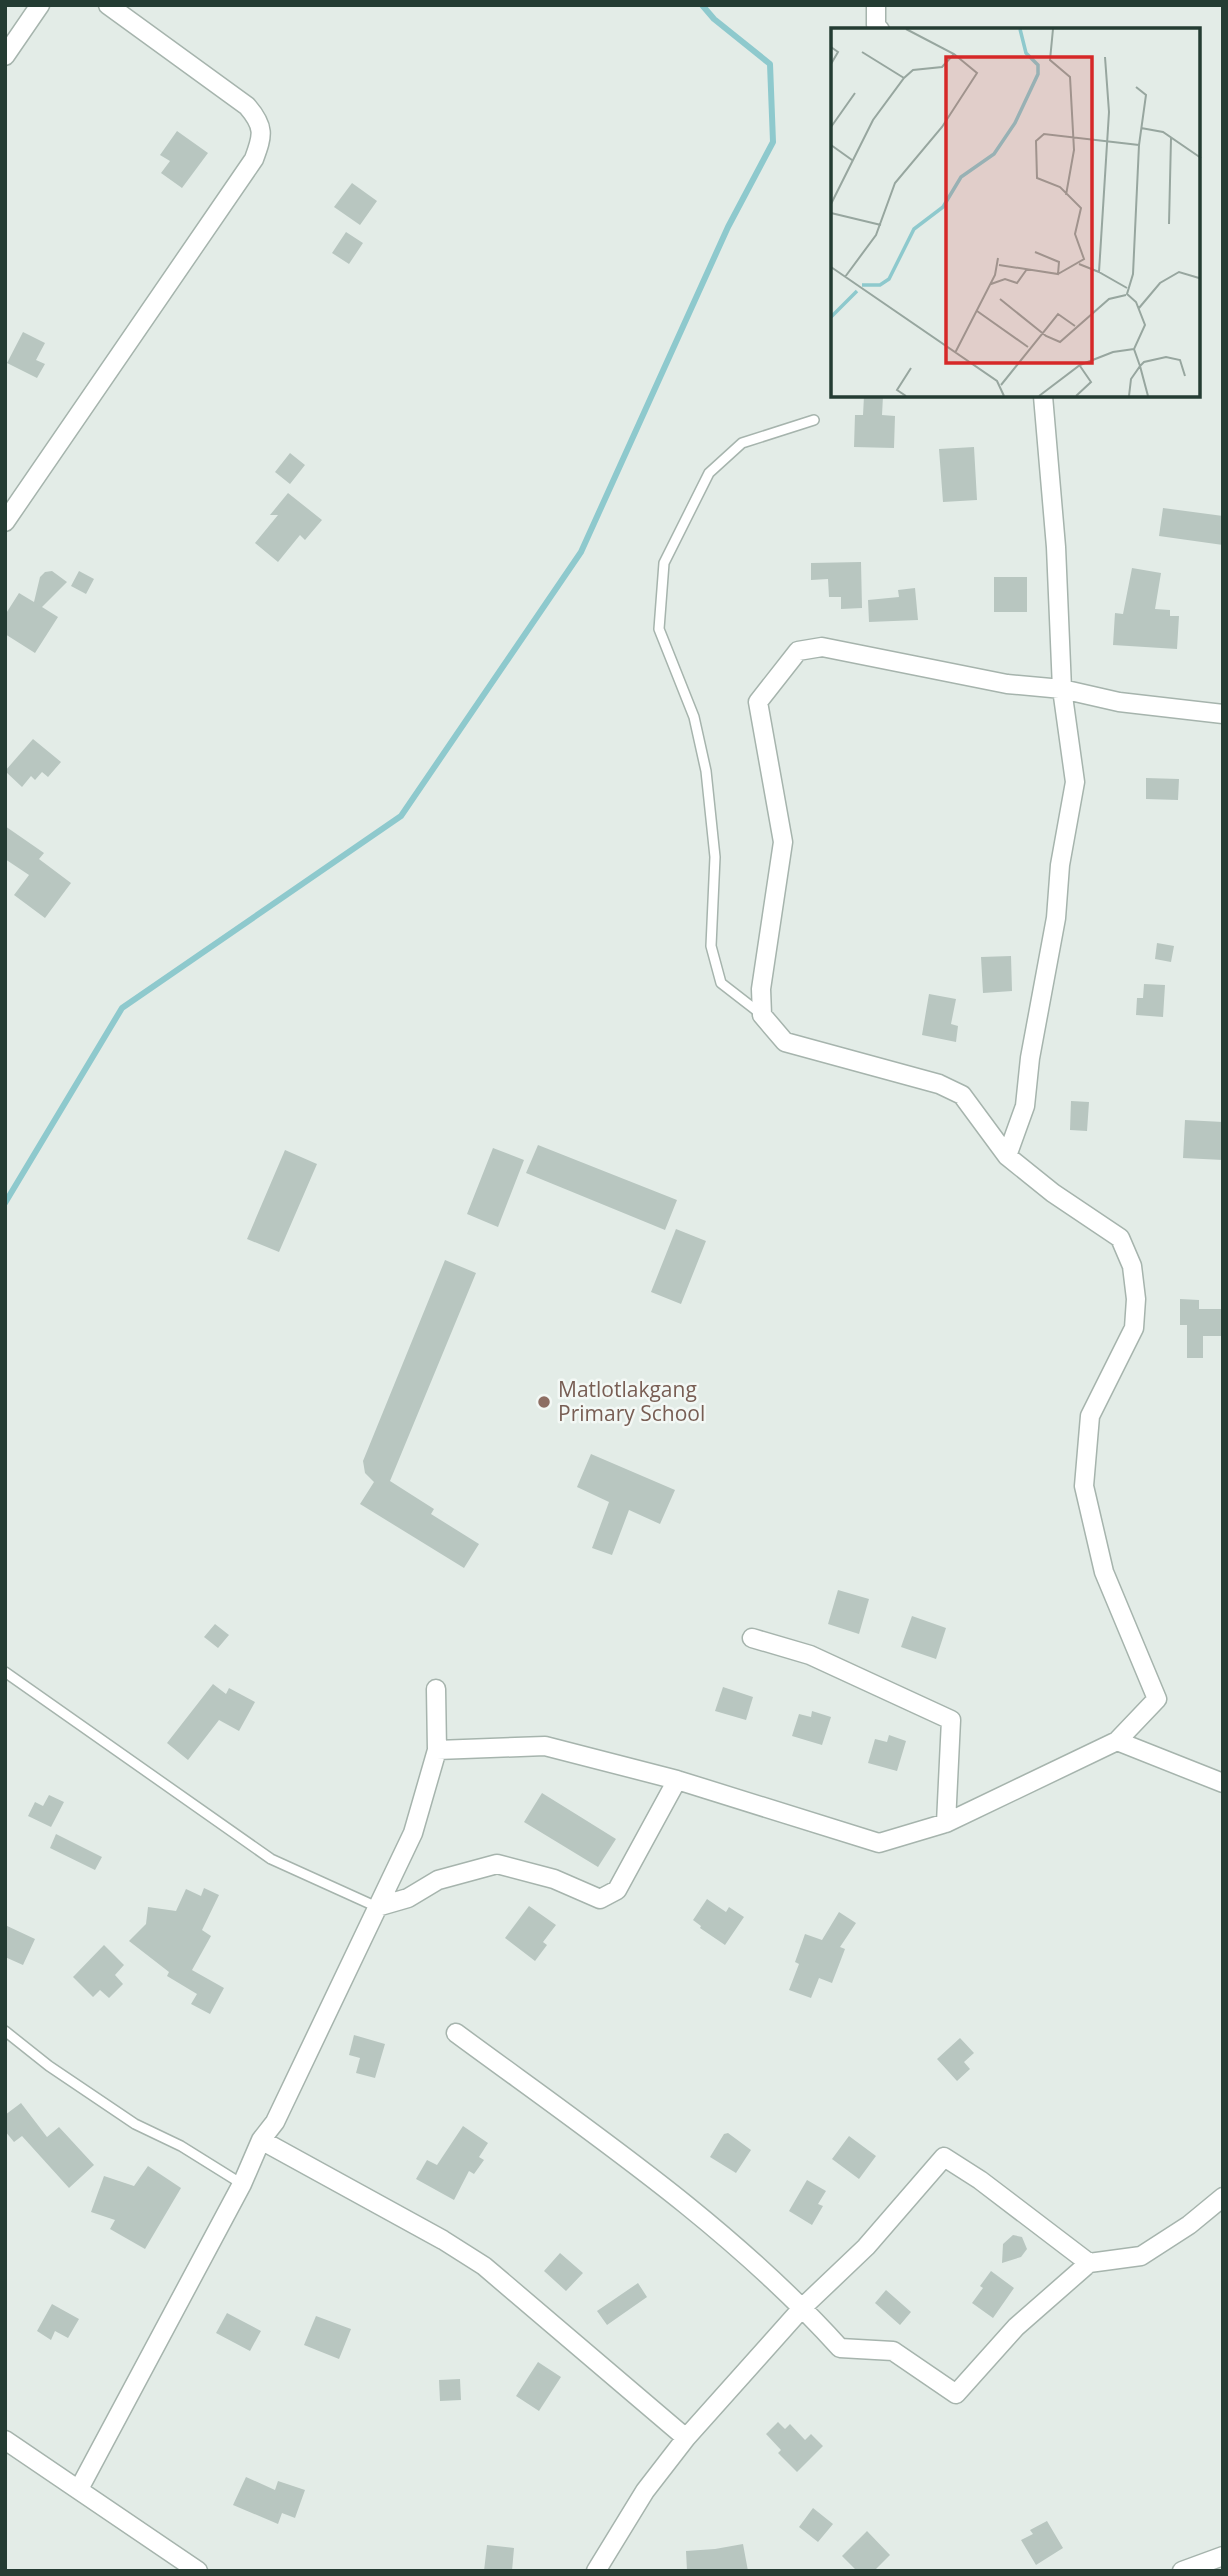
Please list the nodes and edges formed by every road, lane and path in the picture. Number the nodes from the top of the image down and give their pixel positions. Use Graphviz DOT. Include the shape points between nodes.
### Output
graph roads {
  1 [pos="40,5"];
  2 [pos="108,5"];
  3 [pos="876,5"];
  4 [pos="878,28"];
  5 [pos="5,56"];
  6 [pos="1044,397"];
  7 [pos="814,420"];
  8 [pos="5,522"];
  9 [pos="1062,689"];
  10 [pos="1223,714"];
  11 [pos="762,1015"];
  12 [pos="1007,1156"];
  13 [pos="752,1638"];
  14 [pos="5,1672"];
  15 [pos="436,1689"];
  16 [pos="1117,1741"];
  17 [pos="437,1750"];
  18 [pos="677,1780"];
  19 [pos="1223,1783"];
  20 [pos="946,1823"];
  21 [pos="377,1907"];
  22 [pos="5,2031"];
  23 [pos="456,2033"];
  24 [pos="261,2140"];
  25 [pos="242,2184"];
  26 [pos="1223,2197"];
  27 [pos="1089,2263"];
  28 [pos="803,2307"];
  29 [pos="686,2438"];
  30 [pos="5,2440"];
  31 [pos="79,2489"];
  32 [pos="1223,2556"];
  33 [pos="198,2571"];
  34 [pos="596,2571"];
  35 [pos="1182,2571"];
  1 -- 5 [label="street"];
  2 -- 8 [label="street" via="247,106 258,118 262,136 254,159"];
  3 -- 4 [label="street"];
  6 -- 9 [label="street"];
  7 -- 11 [label="lane" via="742,443 709,473 664,563 659,629 694,717 706,771 715,857 711,946 721,983"];
  9 -- 10 [label="street" via="1119,702"];
  9 -- 11 [label="street" via="1007,684 822,647 798,652 758,702 783,842 761,989"];
  9 -- 12 [label="street" via="1075,782 1025,1106"];
  11 -- 12 [label="street" via="785,1042 939,1084 962,1095"];
  12 -- 16 [label="street" via="1120,1238 1132,1266 1134,1328 1090,1416 1084,1486 1104,1572 1157,1699"];
  13 -- 20 [label="street" via="810,1654 951,1720"];
  14 -- 21 [label="lane" via="271,1859"];
  15 -- 17 [label="street"];
  16 -- 19 [label="street"];
  16 -- 20 [label="street"];
  17 -- 18 [label="street" via="545,1746"];
  17 -- 21 [label="street" via="413,1833"];
  18 -- 20 [label="street" via="879,1843"];
  18 -- 21 [label="street" via="617,1890 600,1899 554,1879 497,1864 438,1880 408,1898"];
  21 -- 24 [label="street" via="275,2122"];
  22 -- 25 [label="lane" via="135,2124"];
  23 -- 28 [label="street" via="699,2215"];
  24 -- 25 [label="street"];
  24 -- 29 [label="street" via="484,2266"];
  25 -- 31 [label="street"];
  26 -- 27 [label="street" via="1141,2256"];
  27 -- 28 [label="street" via="1016,2327 956,2394 893,2351 840,2348"];
  27 -- 28 [label="street" via="944,2157 866,2248"];
  28 -- 29 [label="street"];
  29 -- 34 [label="street" via="645,2491"];
  30 -- 31 [label="street"];
  31 -- 33 [label="street"];
  32 -- 35 [label="street"];
}
